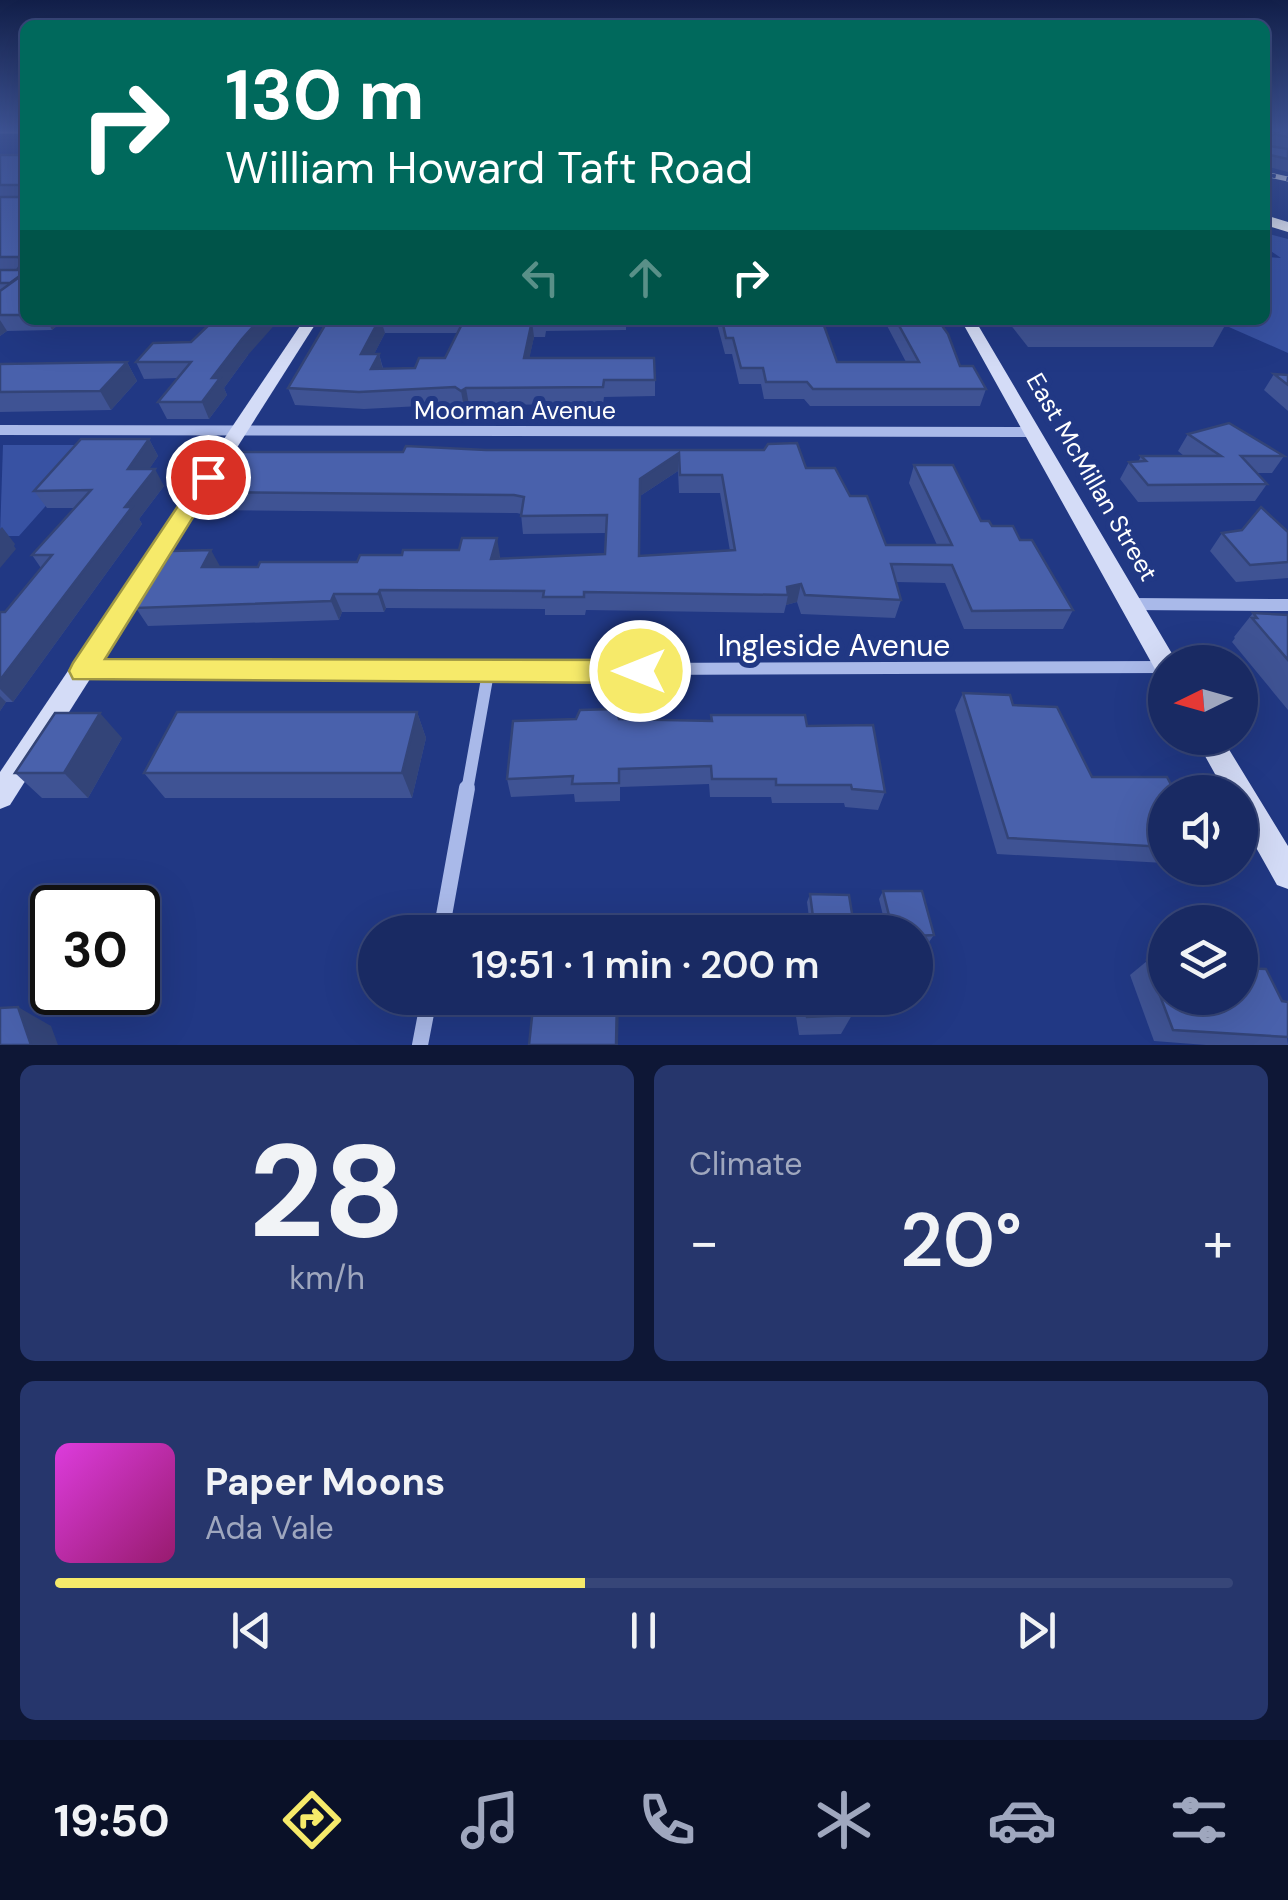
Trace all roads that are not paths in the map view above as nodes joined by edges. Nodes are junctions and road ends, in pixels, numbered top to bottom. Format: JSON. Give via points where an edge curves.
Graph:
{"nodes":[{"id":1,"x":309,"y":325,"type":"edge"},
{"id":2,"x":971,"y":325,"type":"edge"},
{"id":3,"x":0,"y":430,"type":"edge"},
{"id":4,"x":239,"y":430,"type":"junction"},
{"id":5,"x":1030,"y":432,"type":"junction"},
{"id":6,"x":1130,"y":604,"type":"junction"},
{"id":7,"x":1288,"y":605,"type":"edge"},
{"id":8,"x":1154,"y":645,"type":"edge"},
{"id":9,"x":1148,"y":665,"type":"edge"},
{"id":10,"x":83,"y":671,"type":"junction"},
{"id":11,"x":488,"y":672,"type":"junction"},
{"id":12,"x":1218,"y":755,"type":"edge"},
{"id":13,"x":0,"y":796,"type":"edge"},
{"id":14,"x":1288,"y":874,"type":"edge"},
{"id":15,"x":444,"y":915,"type":"edge"},
{"id":16,"x":426,"y":1015,"type":"edge"},
{"id":17,"x":420,"y":1045,"type":"edge"}],
"edges":[{"from":1,"to":4,"type":"street"},
{"from":2,"to":5,"type":"street","name":"East McMillan Street"},
{"from":3,"to":4,"type":"street","name":"Moorman Avenue"},
{"from":4,"to":5,"type":"street","name":"Moorman Avenue"},
{"from":4,"to":10,"type":"street"},
{"from":5,"to":6,"type":"street","name":"East McMillan Street"},
{"from":6,"to":7,"type":"street"},
{"from":6,"to":8,"type":"street","name":"East McMillan Street"},
{"from":9,"to":11,"type":"street","name":"Ingleside Avenue"},
{"from":10,"to":11,"type":"street","name":"Ingleside Avenue"},
{"from":10,"to":13,"type":"street"},
{"from":11,"to":15,"type":"street"},
{"from":12,"to":14,"type":"street"},
{"from":16,"to":17,"type":"street"}]}
